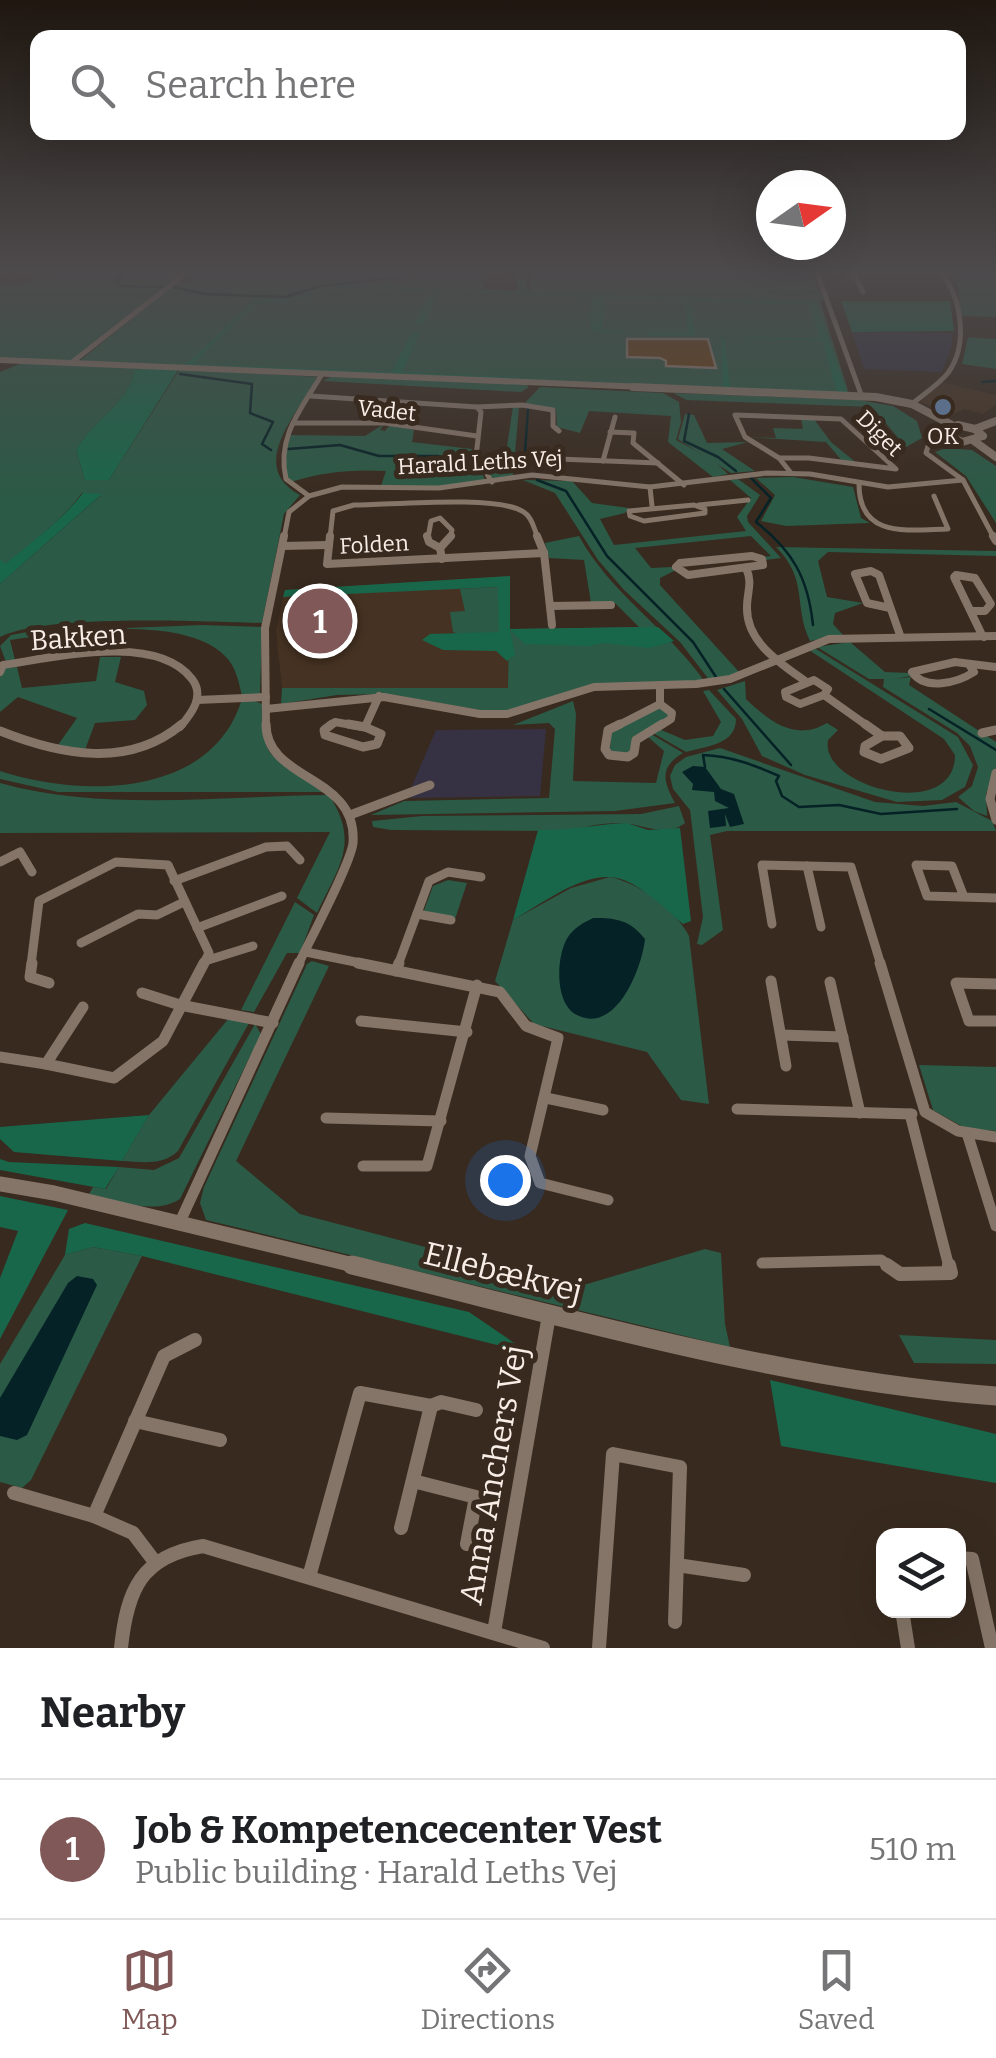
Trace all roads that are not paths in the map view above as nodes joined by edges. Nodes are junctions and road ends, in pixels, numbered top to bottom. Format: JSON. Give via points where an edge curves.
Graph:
{"nodes":[{"id":1,"x":93,"y":347,"type":"edge"},
{"id":2,"x":844,"y":347,"type":"edge"},
{"id":3,"x":959,"y":347,"type":"edge"},
{"id":4,"x":0,"y":360,"type":"edge"},
{"id":5,"x":71,"y":364,"type":"junction"},
{"id":6,"x":322,"y":374,"type":"junction"},
{"id":7,"x":310,"y":396,"type":"junction"},
{"id":8,"x":862,"y":396,"type":"junction"},
{"id":9,"x":912,"y":404,"type":"junction"},
{"id":10,"x":477,"y":407,"type":"junction"},
{"id":11,"x":615,"y":417,"type":"dead end"},
{"id":12,"x":294,"y":422,"type":"junction"},
{"id":13,"x":996,"y":422,"type":"edge"},
{"id":14,"x":952,"y":426,"type":"junction"},
{"id":15,"x":975,"y":429,"type":"junction"},
{"id":16,"x":559,"y":431,"type":"dead end"},
{"id":17,"x":610,"y":432,"type":"junction"},
{"id":18,"x":477,"y":436,"type":"junction"},
{"id":19,"x":950,"y":438,"type":"junction"},
{"id":20,"x":974,"y":441,"type":"junction"},
{"id":21,"x":996,"y":457,"type":"edge"},
{"id":22,"x":779,"y":458,"type":"junction"},
{"id":23,"x":559,"y":459,"type":"dead end"},
{"id":24,"x":602,"y":461,"type":"junction"},
{"id":25,"x":658,"y":463,"type":"junction"},
{"id":26,"x":791,"y":473,"type":"junction"},
{"id":27,"x":963,"y":480,"type":"junction"},
{"id":28,"x":492,"y":482,"type":"junction"},
{"id":29,"x":859,"y":484,"type":"junction"},
{"id":30,"x":684,"y":485,"type":"junction"},
{"id":31,"x":650,"y":487,"type":"junction"},
{"id":32,"x":439,"y":488,"type":"junction"},
{"id":33,"x":308,"y":496,"type":"junction"},
{"id":34,"x":934,"y":496,"type":"dead end"},
{"id":35,"x":748,"y":500,"type":"dead end"},
{"id":36,"x":439,"y":506,"type":"junction"},
{"id":37,"x":652,"y":506,"type":"junction"},
{"id":38,"x":700,"y":506,"type":"junction"},
{"id":39,"x":440,"y":518,"type":"junction"},
{"id":40,"x":996,"y":541,"type":"edge"},
{"id":41,"x":327,"y":545,"type":"junction"},
{"id":42,"x":283,"y":546,"type":"junction"},
{"id":43,"x":440,"y":548,"type":"junction"},
{"id":44,"x":544,"y":552,"type":"junction"},
{"id":45,"x":442,"y":559,"type":"junction"},
{"id":46,"x":746,"y":568,"type":"junction"},
{"id":47,"x":611,"y":605,"type":"dead end"},
{"id":48,"x":551,"y":606,"type":"junction"},
{"id":49,"x":890,"y":608,"type":"junction"},
{"id":50,"x":970,"y":610,"type":"junction"},
{"id":51,"x":552,"y":625,"type":"dead end"},
{"id":52,"x":900,"y":635,"type":"junction"},
{"id":53,"x":996,"y":636,"type":"edge"},
{"id":54,"x":984,"y":637,"type":"junction"},
{"id":55,"x":774,"y":659,"type":"junction"},
{"id":56,"x":970,"y":666,"type":"junction"},
{"id":57,"x":996,"y":667,"type":"edge"},
{"id":58,"x":0,"y":672,"type":"edge"},
{"id":59,"x":805,"y":680,"type":"junction"},
{"id":60,"x":660,"y":687,"type":"junction"},
{"id":61,"x":824,"y":695,"type":"junction"},
{"id":62,"x":380,"y":696,"type":"junction"},
{"id":63,"x":198,"y":700,"type":"junction"},
{"id":64,"x":266,"y":703,"type":"junction"},
{"id":65,"x":660,"y":704,"type":"junction"},
{"id":66,"x":365,"y":727,"type":"junction"},
{"id":67,"x":996,"y":730,"type":"edge"},
{"id":68,"x":0,"y":731,"type":"edge"},
{"id":69,"x":982,"y":732,"type":"dead end"},
{"id":70,"x":882,"y":736,"type":"junction"},
{"id":71,"x":996,"y":773,"type":"edge"},
{"id":72,"x":430,"y":786,"type":"dead end"},
{"id":73,"x":350,"y":815,"type":"junction"},
{"id":74,"x":996,"y":820,"type":"edge"},
{"id":75,"x":300,"y":860,"type":"dead end"},
{"id":76,"x":0,"y":862,"type":"edge"},
{"id":77,"x":807,"y":866,"type":"junction"},
{"id":78,"x":32,"y":872,"type":"dead end"},
{"id":79,"x":481,"y":877,"type":"dead end"},
{"id":80,"x":174,"y":881,"type":"junction"},
{"id":81,"x":282,"y":896,"type":"dead end"},
{"id":82,"x":964,"y":898,"type":"junction"},
{"id":83,"x":996,"y":898,"type":"edge"},
{"id":84,"x":184,"y":902,"type":"junction"},
{"id":85,"x":417,"y":914,"type":"junction"},
{"id":86,"x":451,"y":920,"type":"dead end"},
{"id":87,"x":772,"y":924,"type":"dead end"},
{"id":88,"x":821,"y":927,"type":"dead end"},
{"id":89,"x":197,"y":928,"type":"junction"},
{"id":90,"x":81,"y":942,"type":"dead end"},
{"id":91,"x":253,"y":946,"type":"dead end"},
{"id":92,"x":306,"y":952,"type":"junction"},
{"id":93,"x":206,"y":961,"type":"junction"},
{"id":94,"x":396,"y":971,"type":"junction"},
{"id":95,"x":771,"y":981,"type":"dead end"},
{"id":96,"x":830,"y":982,"type":"dead end"},
{"id":97,"x":49,"y":983,"type":"dead end"},
{"id":98,"x":996,"y":984,"type":"edge"},
{"id":99,"x":478,"y":985,"type":"junction"},
{"id":100,"x":142,"y":994,"type":"dead end"},
{"id":101,"x":180,"y":1006,"type":"junction"},
{"id":102,"x":83,"y":1007,"type":"dead end"},
{"id":103,"x":361,"y":1021,"type":"dead end"},
{"id":104,"x":996,"y":1021,"type":"edge"},
{"id":105,"x":273,"y":1022,"type":"junction"},
{"id":106,"x":467,"y":1032,"type":"junction"},
{"id":107,"x":781,"y":1036,"type":"junction"},
{"id":108,"x":842,"y":1037,"type":"junction"},
{"id":109,"x":0,"y":1057,"type":"edge"},
{"id":110,"x":46,"y":1064,"type":"junction"},
{"id":111,"x":786,"y":1066,"type":"dead end"},
{"id":112,"x":546,"y":1098,"type":"junction"},
{"id":113,"x":737,"y":1109,"type":"dead end"},
{"id":114,"x":604,"y":1110,"type":"dead end"},
{"id":115,"x":925,"y":1112,"type":"junction"},
{"id":116,"x":860,"y":1113,"type":"junction"},
{"id":117,"x":910,"y":1114,"type":"junction"},
{"id":118,"x":326,"y":1118,"type":"dead end"},
{"id":119,"x":440,"y":1121,"type":"junction"},
{"id":120,"x":968,"y":1136,"type":"junction"},
{"id":121,"x":996,"y":1137,"type":"edge"},
{"id":122,"x":363,"y":1166,"type":"dead end"},
{"id":123,"x":0,"y":1184,"type":"edge"},
{"id":124,"x":990,"y":1189,"type":"edge"},
{"id":125,"x":608,"y":1200,"type":"dead end"},
{"id":126,"x":179,"y":1224,"type":"junction"},
{"id":127,"x":996,"y":1226,"type":"edge"},
{"id":128,"x":762,"y":1263,"type":"dead end"},
{"id":129,"x":549,"y":1315,"type":"junction"},
{"id":130,"x":195,"y":1340,"type":"dead end"},
{"id":131,"x":996,"y":1396,"type":"edge"},
{"id":132,"x":431,"y":1406,"type":"junction"},
{"id":133,"x":476,"y":1410,"type":"dead end"},
{"id":134,"x":136,"y":1421,"type":"junction"},
{"id":135,"x":220,"y":1440,"type":"dead end"},
{"id":136,"x":413,"y":1481,"type":"junction"},
{"id":137,"x":14,"y":1493,"type":"dead end"},
{"id":138,"x":94,"y":1516,"type":"junction"},
{"id":139,"x":401,"y":1528,"type":"dead end"},
{"id":140,"x":466,"y":1544,"type":"dead end"},
{"id":141,"x":966,"y":1559,"type":"edge"},
{"id":142,"x":154,"y":1562,"type":"junction"},
{"id":143,"x":678,"y":1564,"type":"junction"},
{"id":144,"x":744,"y":1576,"type":"dead end"},
{"id":145,"x":308,"y":1577,"type":"junction"},
{"id":146,"x":903,"y":1618,"type":"edge"},
{"id":147,"x":676,"y":1622,"type":"dead end"},
{"id":148,"x":494,"y":1632,"type":"junction"},
{"id":149,"x":121,"y":1648,"type":"edge"},
{"id":150,"x":542,"y":1648,"type":"edge"},
{"id":151,"x":599,"y":1648,"type":"edge"},
{"id":152,"x":908,"y":1648,"type":"edge"},
{"id":153,"x":992,"y":1648,"type":"edge"}],
"edges":[{"from":1,"to":5,"type":"street"},
{"from":2,"to":8,"type":"street"},
{"from":3,"to":9,"type":"street","via":[[949,372]]},
{"from":4,"to":5,"type":"street"},
{"from":5,"to":6,"type":"street"},
{"from":6,"to":7,"type":"street"},
{"from":6,"to":8,"type":"street"},
{"from":7,"to":10,"type":"street","name":"Vadet"},
{"from":7,"to":12,"type":"street"},
{"from":8,"to":9,"type":"street"},
{"from":9,"to":14,"type":"street"},
{"from":10,"to":16,"type":"street","name":"Vadet","via":[[553,410]]},
{"from":10,"to":18,"type":"street"},
{"from":11,"to":17,"type":"street"},
{"from":12,"to":18,"type":"street","name":"Vadet","via":[[385,423]]},
{"from":12,"to":33,"type":"street","via":[[282,440],[281,466]]},
{"from":13,"to":15,"type":"street"},
{"from":14,"to":15,"type":"street"},
{"from":14,"to":19,"type":"street","via":[[942,432]]},
{"from":15,"to":20,"type":"street","via":[[983,436]]},
{"from":17,"to":24,"type":"street"},
{"from":17,"to":25,"type":"street","via":[[634,434],[632,442]]},
{"from":18,"to":28,"type":"street","via":[[476,456]]},
{"from":19,"to":20,"type":"street"},
{"from":19,"to":27,"type":"street","via":[[928,446],[926,454]]},
{"from":20,"to":21,"type":"street"},
{"from":22,"to":22,"type":"street","name":"Diget","via":[[802,457],[896,469],[841,419],[735,416],[748,441]]},
{"from":22,"to":26,"type":"street","name":"Diget"},
{"from":23,"to":24,"type":"street"},
{"from":24,"to":25,"type":"street"},
{"from":25,"to":30,"type":"street"},
{"from":26,"to":29,"type":"street","name":"Harald Leths Vej"},
{"from":26,"to":30,"type":"street","name":"Harald Leths Vej"},
{"from":27,"to":29,"type":"street","name":"Harald Leths Vej"},
{"from":27,"to":40,"type":"street"},
{"from":28,"to":31,"type":"street","name":"Harald Leths Vej","via":[[556,475]]},
{"from":28,"to":32,"type":"street","name":"Harald Leths Vej"},
{"from":29,"to":34,"type":"street","via":[[865,515],[884,527],[948,529]]},
{"from":30,"to":31,"type":"street","name":"Harald Leths Vej"},
{"from":31,"to":37,"type":"street"},
{"from":32,"to":33,"type":"street","name":"Harald Leths Vej","via":[[342,487]]},
{"from":32,"to":36,"type":"street","name":"Folden"},
{"from":33,"to":42,"type":"street","via":[[289,512]]},
{"from":35,"to":38,"type":"street"},
{"from":36,"to":39,"type":"street","name":"Folden"},
{"from":36,"to":41,"type":"street","name":"Folden","via":[[340,506],[333,511]]},
{"from":36,"to":44,"type":"street","name":"Folden","via":[[521,510]]},
{"from":37,"to":38,"type":"street"},
{"from":37,"to":38,"type":"street","via":[[635,507],[630,516],[699,516],[705,513]]},
{"from":39,"to":43,"type":"street","name":"Folden","via":[[452,534]]},
{"from":39,"to":43,"type":"street","name":"Folden","via":[[426,532]]},
{"from":41,"to":42,"type":"street","name":"Folden"},
{"from":41,"to":45,"type":"street","name":"Folden","via":[[327,564]]},
{"from":42,"to":64,"type":"street","via":[[265,628]]},
{"from":43,"to":45,"type":"street","name":"Folden"},
{"from":44,"to":45,"type":"street","name":"Folden"},
{"from":44,"to":48,"type":"street","name":"Folden"},
{"from":46,"to":46,"type":"street","via":[[688,574],[676,567],[752,556],[764,562]]},
{"from":46,"to":55,"type":"street","via":[[752,580],[748,621]]},
{"from":47,"to":48,"type":"street"},
{"from":48,"to":51,"type":"street","name":"Folden"},
{"from":49,"to":49,"type":"street","via":[[878,575],[856,574],[867,603]]},
{"from":49,"to":52,"type":"street"},
{"from":50,"to":50,"type":"street","via":[[954,577],[956,575],[976,578],[990,604],[985,611]]},
{"from":50,"to":54,"type":"street"},
{"from":52,"to":54,"type":"street"},
{"from":52,"to":55,"type":"street","via":[[822,640]]},
{"from":53,"to":54,"type":"street"},
{"from":55,"to":59,"type":"street"},
{"from":55,"to":60,"type":"street","via":[[731,678]]},
{"from":56,"to":56,"type":"street","via":[[955,662],[912,672],[932,684],[969,678]]},
{"from":56,"to":57,"type":"street"},
{"from":58,"to":63,"type":"street","name":"Bakken","via":[[3,666],[83,654],[128,653],[184,668]]},
{"from":59,"to":61,"type":"street","via":[[823,684]]},
{"from":59,"to":61,"type":"street","via":[[786,697],[800,704]]},
{"from":60,"to":62,"type":"street","via":[[592,687],[502,715]]},
{"from":60,"to":65,"type":"street"},
{"from":61,"to":70,"type":"street"},
{"from":62,"to":64,"type":"street"},
{"from":62,"to":66,"type":"street"},
{"from":63,"to":64,"type":"street"},
{"from":63,"to":68,"type":"street","via":[[176,734],[124,753],[82,754]]},
{"from":64,"to":73,"type":"street","via":[[273,753],[320,781]]},
{"from":65,"to":65,"type":"street","via":[[671,719],[636,740],[628,757],[610,755],[608,730]]},
{"from":66,"to":66,"type":"street","via":[[335,722],[325,735],[362,747],[377,744],[381,734]]},
{"from":67,"to":69,"type":"street"},
{"from":70,"to":70,"type":"street","via":[[865,746],[872,758],[888,760],[909,748],[900,736]]},
{"from":71,"to":74,"type":"street","via":[[990,800]]},
{"from":72,"to":73,"type":"street"},
{"from":73,"to":92,"type":"street","via":[[350,859]]},
{"from":75,"to":80,"type":"street","via":[[287,846],[266,847]]},
{"from":76,"to":78,"type":"street","via":[[20,852]]},
{"from":77,"to":87,"type":"street","via":[[762,864]]},
{"from":77,"to":88,"type":"street"},
{"from":77,"to":115,"type":"street","via":[[851,867]]},
{"from":79,"to":85,"type":"street","via":[[448,872],[428,881]]},
{"from":80,"to":84,"type":"street"},
{"from":80,"to":97,"type":"street","via":[[168,865],[116,862],[39,901],[30,976]]},
{"from":81,"to":89,"type":"street"},
{"from":82,"to":82,"type":"street","via":[[927,896],[916,865],[952,866]]},
{"from":82,"to":83,"type":"street"},
{"from":84,"to":89,"type":"street"},
{"from":84,"to":90,"type":"street","via":[[157,915],[138,914]]},
{"from":85,"to":86,"type":"street"},
{"from":85,"to":94,"type":"street"},
{"from":89,"to":93,"type":"street"},
{"from":91,"to":93,"type":"street"},
{"from":92,"to":94,"type":"street"},
{"from":92,"to":105,"type":"street"},
{"from":93,"to":101,"type":"street"},
{"from":94,"to":99,"type":"street"},
{"from":95,"to":107,"type":"street"},
{"from":96,"to":108,"type":"street"},
{"from":98,"to":104,"type":"street","via":[[956,983],[970,1020]]},
{"from":99,"to":106,"type":"street"},
{"from":99,"to":112,"type":"street","via":[[500,992],[526,1026],[558,1038]]},
{"from":100,"to":101,"type":"street"},
{"from":101,"to":105,"type":"street"},
{"from":101,"to":110,"type":"street","via":[[164,1041],[114,1078]]},
{"from":102,"to":110,"type":"street"},
{"from":103,"to":106,"type":"street"},
{"from":105,"to":126,"type":"street"},
{"from":106,"to":119,"type":"street"},
{"from":107,"to":108,"type":"street"},
{"from":107,"to":111,"type":"street"},
{"from":108,"to":116,"type":"street"},
{"from":109,"to":110,"type":"street"},
{"from":112,"to":114,"type":"street"},
{"from":112,"to":125,"type":"street","via":[[530,1156],[540,1183]]},
{"from":113,"to":116,"type":"street"},
{"from":115,"to":117,"type":"street"},
{"from":115,"to":120,"type":"street"},
{"from":116,"to":117,"type":"street"},
{"from":117,"to":128,"type":"street","via":[[951,1272],[900,1274],[881,1260]]},
{"from":118,"to":119,"type":"street"},
{"from":119,"to":122,"type":"street","via":[[427,1166]]},
{"from":120,"to":121,"type":"street"},
{"from":120,"to":124,"type":"street"},
{"from":123,"to":126,"type":"street","name":"Ellebækvej"},
{"from":124,"to":127,"type":"street"},
{"from":126,"to":129,"type":"street","name":"Ellebækvej"},
{"from":129,"to":131,"type":"street","name":"Ellebækvej","via":[[790,1370]]},
{"from":129,"to":148,"type":"street","name":"Anna Anchers Vej"},
{"from":130,"to":134,"type":"street","via":[[164,1356]]},
{"from":132,"to":133,"type":"street","name":"Anna Anchers Vej"},
{"from":132,"to":136,"type":"street"},
{"from":132,"to":145,"type":"street","name":"Anna Anchers Vej","via":[[360,1393]]},
{"from":134,"to":135,"type":"street"},
{"from":134,"to":138,"type":"street"},
{"from":136,"to":139,"type":"street"},
{"from":136,"to":140,"type":"street","name":"Anna Anchers Vej","via":[[476,1498]]},
{"from":137,"to":138,"type":"street"},
{"from":138,"to":142,"type":"street","via":[[133,1534]]},
{"from":141,"to":153,"type":"street","via":[[972,1559]]},
{"from":142,"to":145,"type":"street","name":"Anna Anchers Vej","via":[[179,1548],[204,1546]]},
{"from":142,"to":149,"type":"street","via":[[134,1584]]},
{"from":143,"to":144,"type":"street"},
{"from":143,"to":147,"type":"street"},
{"from":143,"to":151,"type":"street","via":[[680,1467],[613,1454]]},
{"from":145,"to":148,"type":"street","name":"Anna Anchers Vej"},
{"from":146,"to":152,"type":"street"},
{"from":148,"to":150,"type":"street"}]}
